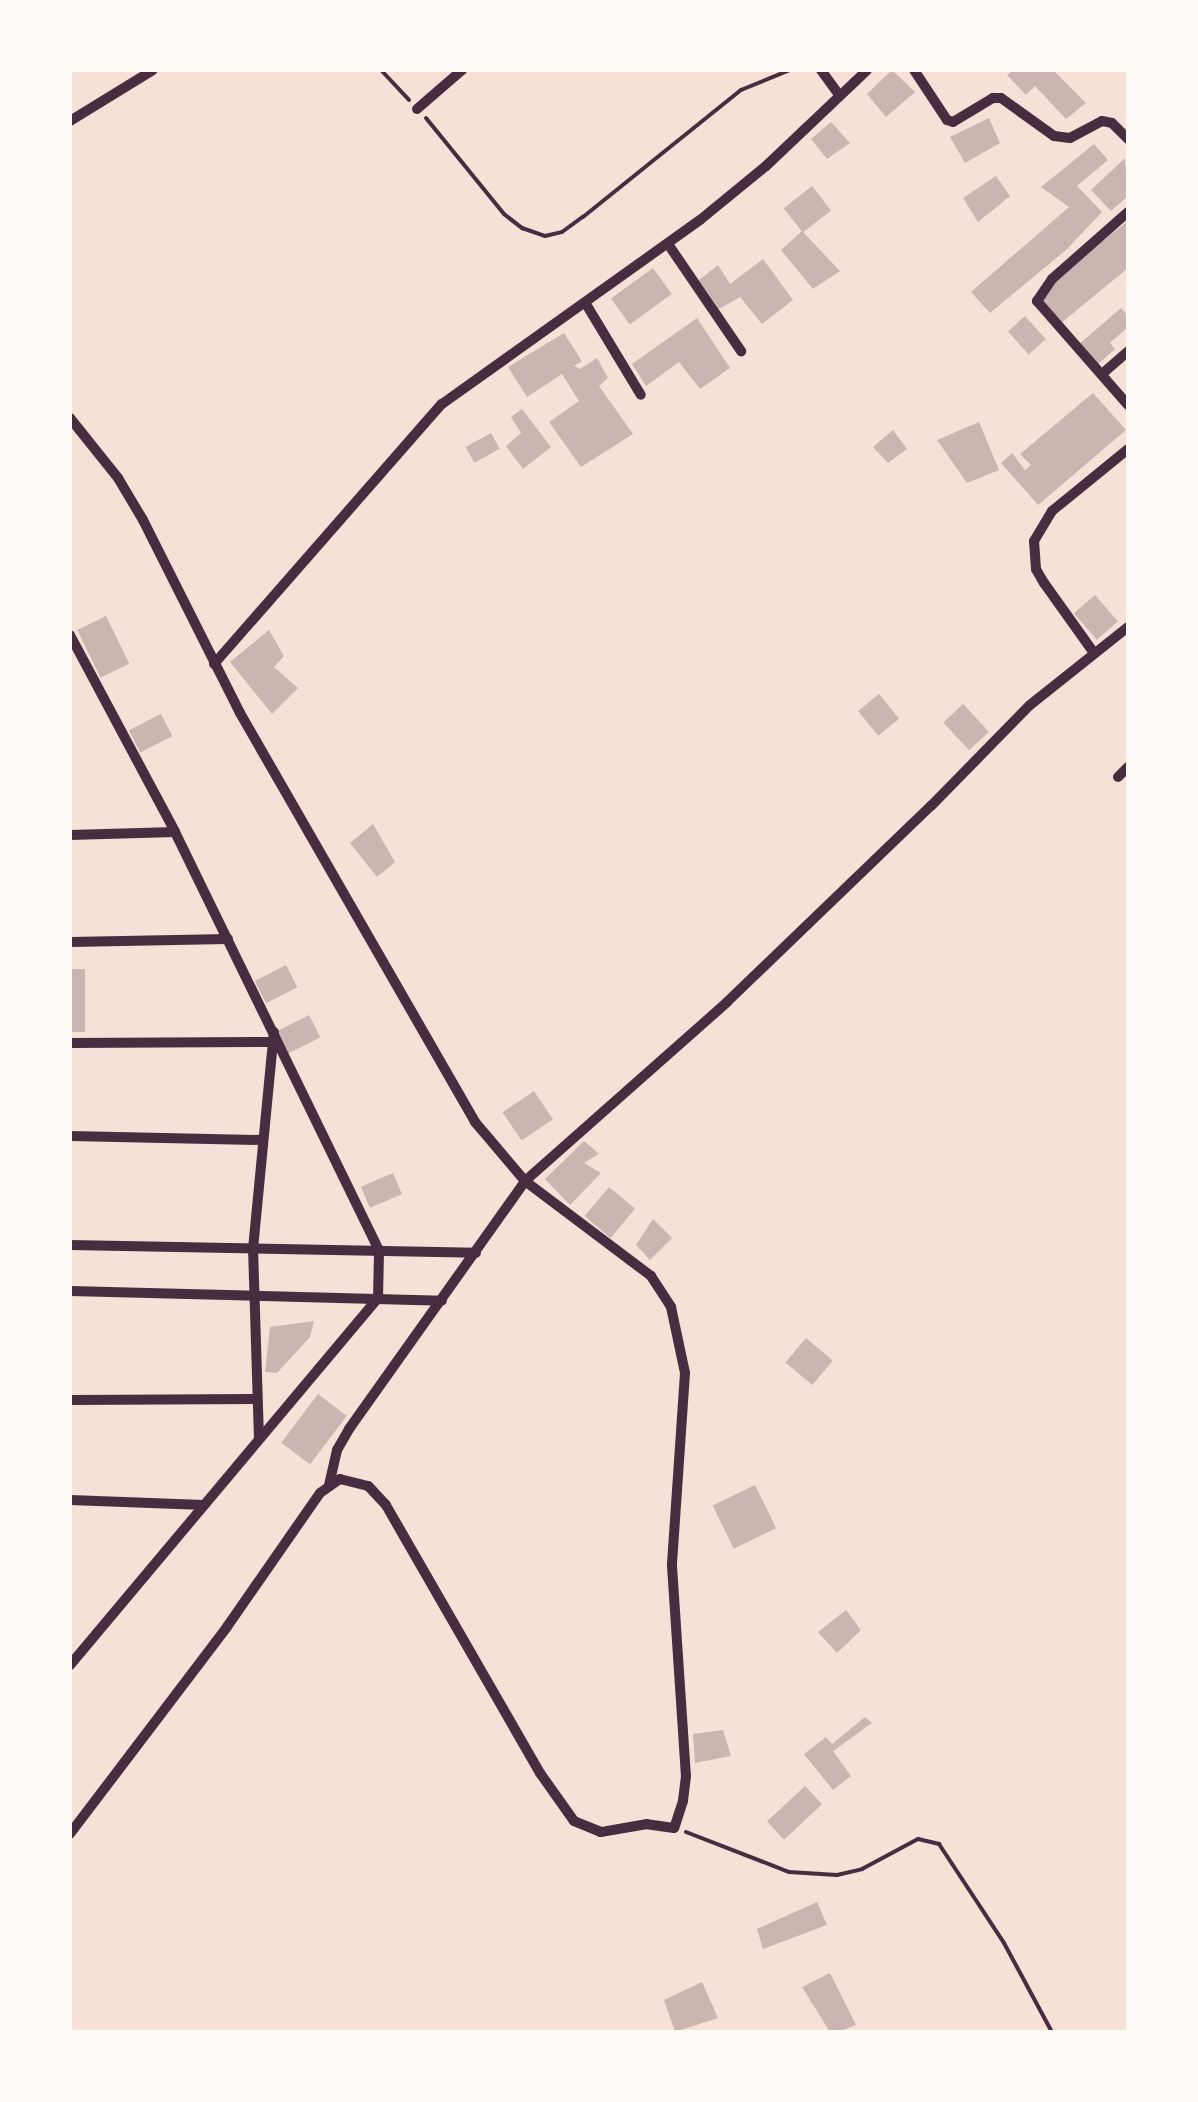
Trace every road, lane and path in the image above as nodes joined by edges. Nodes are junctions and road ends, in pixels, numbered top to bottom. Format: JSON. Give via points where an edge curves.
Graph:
{"nodes":[{"id":1,"x":153,"y":70,"type":"edge"},
{"id":2,"x":382,"y":70,"type":"edge"},
{"id":3,"x":462,"y":70,"type":"edge"},
{"id":4,"x":790,"y":70,"type":"edge"},
{"id":5,"x":821,"y":70,"type":"edge"},
{"id":6,"x":867,"y":70,"type":"edge"},
{"id":7,"x":914,"y":70,"type":"edge"},
{"id":8,"x":840,"y":96,"type":"junction"},
{"id":9,"x":417,"y":109,"type":"junction"},
{"id":10,"x":70,"y":121,"type":"edge"},
{"id":11,"x":1128,"y":139,"type":"edge"},
{"id":12,"x":1128,"y":212,"type":"edge"},
{"id":13,"x":668,"y":244,"type":"junction"},
{"id":14,"x":586,"y":304,"type":"junction"},
{"id":15,"x":742,"y":350,"type":"dead end"},
{"id":16,"x":1128,"y":351,"type":"edge"},
{"id":17,"x":1102,"y":374,"type":"junction"},
{"id":18,"x":642,"y":395,"type":"dead end"},
{"id":19,"x":1128,"y":405,"type":"edge"},
{"id":20,"x":70,"y":418,"type":"edge"},
{"id":21,"x":1128,"y":449,"type":"edge"},
{"id":22,"x":1128,"y":627,"type":"edge"},
{"id":23,"x":70,"y":634,"type":"edge"},
{"id":24,"x":1094,"y":653,"type":"junction"},
{"id":25,"x":214,"y":664,"type":"junction"},
{"id":26,"x":1128,"y":766,"type":"edge"},
{"id":27,"x":1118,"y":776,"type":"dead end"},
{"id":28,"x":175,"y":832,"type":"junction"},
{"id":29,"x":70,"y":836,"type":"edge"},
{"id":30,"x":228,"y":939,"type":"junction"},
{"id":31,"x":70,"y":942,"type":"edge"},
{"id":32,"x":273,"y":1037,"type":"junction"},
{"id":33,"x":70,"y":1043,"type":"edge"},
{"id":34,"x":70,"y":1136,"type":"edge"},
{"id":35,"x":264,"y":1140,"type":"junction"},
{"id":36,"x":525,"y":1181,"type":"junction"},
{"id":37,"x":70,"y":1245,"type":"edge"},
{"id":38,"x":253,"y":1249,"type":"junction"},
{"id":39,"x":379,"y":1251,"type":"junction"},
{"id":40,"x":476,"y":1253,"type":"junction"},
{"id":41,"x":70,"y":1291,"type":"edge"},
{"id":42,"x":253,"y":1294,"type":"junction"},
{"id":43,"x":378,"y":1298,"type":"junction"},
{"id":44,"x":442,"y":1300,"type":"junction"},
{"id":45,"x":257,"y":1399,"type":"junction"},
{"id":46,"x":70,"y":1400,"type":"edge"},
{"id":47,"x":259,"y":1440,"type":"junction"},
{"id":48,"x":329,"y":1486,"type":"junction"},
{"id":49,"x":70,"y":1500,"type":"edge"},
{"id":50,"x":204,"y":1505,"type":"junction"},
{"id":51,"x":70,"y":1665,"type":"edge"},
{"id":52,"x":674,"y":1828,"type":"junction"},
{"id":53,"x":70,"y":1834,"type":"edge"},
{"id":54,"x":1052,"y":2032,"type":"edge"}],
"edges":[{"from":1,"to":10,"type":"street"},
{"from":2,"to":9,"type":"path"},
{"from":3,"to":9,"type":"street"},
{"from":4,"to":9,"type":"path","via":[[741,90],[583,217],[545,236],[504,214]]},
{"from":5,"to":8,"type":"street"},
{"from":6,"to":8,"type":"street"},
{"from":7,"to":11,"type":"street","via":[[946,120],[1001,98],[1054,136],[1070,138],[1102,122]]},
{"from":8,"to":13,"type":"street"},
{"from":12,"to":17,"type":"street","via":[[1036,301]]},
{"from":13,"to":14,"type":"street"},
{"from":13,"to":15,"type":"street"},
{"from":14,"to":18,"type":"street"},
{"from":14,"to":25,"type":"street","via":[[442,404]]},
{"from":16,"to":17,"type":"street"},
{"from":17,"to":19,"type":"street"},
{"from":20,"to":25,"type":"street","via":[[135,506]]},
{"from":21,"to":24,"type":"street","via":[[1052,511],[1034,542],[1036,569]]},
{"from":22,"to":24,"type":"street"},
{"from":23,"to":28,"type":"street"},
{"from":24,"to":36,"type":"street","via":[[1030,705],[726,1002]]},
{"from":25,"to":36,"type":"street","via":[[475,1122]]},
{"from":26,"to":27,"type":"street"},
{"from":28,"to":29,"type":"street"},
{"from":28,"to":30,"type":"street"},
{"from":30,"to":31,"type":"street"},
{"from":30,"to":32,"type":"street"},
{"from":32,"to":33,"type":"street"},
{"from":32,"to":35,"type":"street"},
{"from":32,"to":39,"type":"street"},
{"from":34,"to":35,"type":"street"},
{"from":35,"to":38,"type":"street"},
{"from":36,"to":40,"type":"street"},
{"from":36,"to":52,"type":"street","via":[[651,1276],[671,1307],[682,1348],[685,1399],[672,1566],[686,1776]]},
{"from":37,"to":38,"type":"street"},
{"from":38,"to":39,"type":"street"},
{"from":38,"to":42,"type":"street"},
{"from":39,"to":40,"type":"street"},
{"from":39,"to":43,"type":"street"},
{"from":40,"to":44,"type":"street"},
{"from":41,"to":42,"type":"street"},
{"from":42,"to":43,"type":"street"},
{"from":42,"to":45,"type":"street"},
{"from":43,"to":44,"type":"street"},
{"from":43,"to":47,"type":"street"},
{"from":44,"to":48,"type":"street","via":[[349,1429]]},
{"from":45,"to":46,"type":"street"},
{"from":45,"to":47,"type":"street"},
{"from":47,"to":50,"type":"street"},
{"from":48,"to":52,"type":"street","via":[[355,1479],[386,1505],[574,1821],[601,1832],[646,1824]]},
{"from":48,"to":53,"type":"street"},
{"from":49,"to":50,"type":"street"},
{"from":50,"to":51,"type":"street"},
{"from":52,"to":54,"type":"path","via":[[789,1872],[837,1875],[862,1870],[918,1839],[930,1840],[962,1873]]}]}
